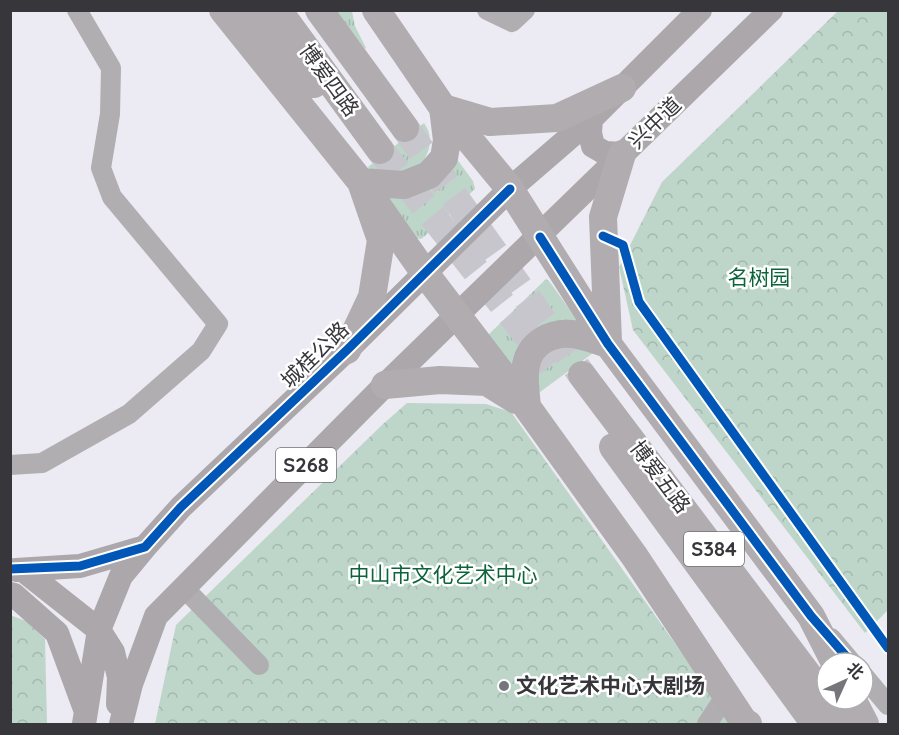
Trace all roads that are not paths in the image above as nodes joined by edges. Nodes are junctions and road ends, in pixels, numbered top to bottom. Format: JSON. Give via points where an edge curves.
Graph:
{"nodes":[{"id":1,"x":77,"y":10,"type":"edge"},
{"id":2,"x":223,"y":10,"type":"edge"},
{"id":3,"x":252,"y":10,"type":"edge"},
{"id":4,"x":278,"y":10,"type":"edge"},
{"id":5,"x":319,"y":10,"type":"edge"},
{"id":6,"x":376,"y":10,"type":"edge"},
{"id":7,"x":487,"y":10,"type":"edge"},
{"id":8,"x":700,"y":10,"type":"edge"},
{"id":9,"x":771,"y":10,"type":"edge"},
{"id":10,"x":524,"y":11,"type":"edge"},
{"id":11,"x":622,"y":88,"type":"junction"},
{"id":12,"x":342,"y":98,"type":"junction"},
{"id":13,"x":443,"y":108,"type":"junction"},
{"id":14,"x":591,"y":119,"type":"junction"},
{"id":15,"x":405,"y":128,"type":"tunnel mouth"},
{"id":16,"x":380,"y":150,"type":"tunnel mouth"},
{"id":17,"x":622,"y":154,"type":"junction"},
{"id":18,"x":360,"y":182,"type":"junction"},
{"id":19,"x":510,"y":189,"type":"junction"},
{"id":20,"x":540,"y":237,"type":"junction"},
{"id":21,"x":424,"y":273,"type":"junction"},
{"id":22,"x":457,"y":316,"type":"junction"},
{"id":23,"x":608,"y":344,"type":"junction"},
{"id":24,"x":347,"y":350,"type":"junction"},
{"id":25,"x":386,"y":385,"type":"junction"},
{"id":26,"x":527,"y":407,"type":"junction"},
{"id":27,"x":10,"y":465,"type":"edge"},
{"id":28,"x":146,"y":547,"type":"junction"},
{"id":29,"x":17,"y":570,"type":"edge"},
{"id":30,"x":184,"y":588,"type":"junction"},
{"id":31,"x":10,"y":594,"type":"edge"},
{"id":32,"x":812,"y":616,"type":"junction"},
{"id":33,"x":99,"y":630,"type":"junction"},
{"id":34,"x":829,"y":651,"type":"edge"},
{"id":35,"x":842,"y":651,"type":"edge"},
{"id":36,"x":259,"y":665,"type":"dead end"},
{"id":37,"x":875,"y":689,"type":"edge"},
{"id":38,"x":726,"y":695,"type":"junction"},
{"id":39,"x":888,"y":705,"type":"edge"},
{"id":40,"x":85,"y":718,"type":"edge"},
{"id":41,"x":118,"y":724,"type":"edge"},
{"id":42,"x":707,"y":724,"type":"edge"},
{"id":43,"x":746,"y":724,"type":"edge"},
{"id":44,"x":815,"y":724,"type":"edge"},
{"id":45,"x":845,"y":724,"type":"edge"}],
"edges":[{"from":1,"to":27,"type":"street","via":[[111,68],[110,114],[101,168],[112,197],[218,324],[201,351],[129,414],[42,463]]},
{"from":2,"to":18,"type":"highway","number":"S268"},
{"from":3,"to":12,"type":"highway","via":[[300,72],[321,90]]},
{"from":4,"to":12,"type":"highway","name":"博爱四路"},
{"from":5,"to":15,"type":"highway","name":"博爱四路"},
{"from":6,"to":13,"type":"highway"},
{"from":7,"to":10,"type":"street","via":[[512,22]]},
{"from":8,"to":11,"type":"main road"},
{"from":9,"to":17,"type":"main road","name":"兴中道"},
{"from":11,"to":13,"type":"highway","via":[[557,118],[490,122]]},
{"from":11,"to":14,"type":"main road"},
{"from":12,"to":16,"type":"highway","name":"博爱四路"},
{"from":13,"to":18,"type":"highway","via":[[447,140],[444,158],[429,175],[404,185]]},
{"from":13,"to":19,"type":"highway"},
{"from":14,"to":17,"type":"main road","via":[[593,146],[605,153]]},
{"from":14,"to":19,"type":"main road"},
{"from":17,"to":20,"type":"main road","name":"兴中道"},
{"from":17,"to":23,"type":"highway","via":[[603,217]]},
{"from":18,"to":21,"type":"highway","number":"S268"},
{"from":18,"to":24,"type":"highway","number":"S268","via":[[381,240],[372,297]]},
{"from":19,"to":20,"type":"highway"},
{"from":19,"to":21,"type":"main road","name":"城桂公路","number":"S268"},
{"from":20,"to":22,"type":"main road","number":"S268"},
{"from":20,"to":23,"type":"highway"},
{"from":21,"to":22,"type":"highway","number":"S268"},
{"from":21,"to":24,"type":"main road","name":"城桂公路","number":"S268"},
{"from":22,"to":25,"type":"main road","number":"S268"},
{"from":22,"to":26,"type":"highway"},
{"from":23,"to":26,"type":"highway","via":[[573,334],[555,334],[544,339],[534,347],[526,365]]},
{"from":23,"to":32,"type":"highway"},
{"from":24,"to":28,"type":"main road","name":"城桂公路","number":"S268","via":[[181,507]]},
{"from":25,"to":26,"type":"highway","via":[[440,380],[487,382]]},
{"from":25,"to":30,"type":"main road","number":"S268"},
{"from":26,"to":38,"type":"highway","via":[[635,557]]},
{"from":28,"to":29,"type":"main road","via":[[80,566]]},
{"from":28,"to":33,"type":"main road","name":"城桂公路","number":"S268","via":[[121,576]]},
{"from":29,"to":33,"type":"main road"},
{"from":30,"to":36,"type":"street"},
{"from":30,"to":41,"type":"main road","number":"S268","via":[[156,616]]},
{"from":31,"to":40,"type":"main road","via":[[57,633]]},
{"from":32,"to":34,"type":"highway"},
{"from":32,"to":35,"type":"street"},
{"from":33,"to":40,"type":"main road","name":"城桂公路","number":"S268"},
{"from":33,"to":41,"type":"main road","via":[[112,652],[119,678]]},
{"from":37,"to":39,"type":"street"},
{"from":38,"to":42,"type":"street"},
{"from":38,"to":43,"type":"highway"},
{"from":44,"to":45,"type":"highway","name":"博爱五路","number":"S384","via":[[575,380]]}]}
